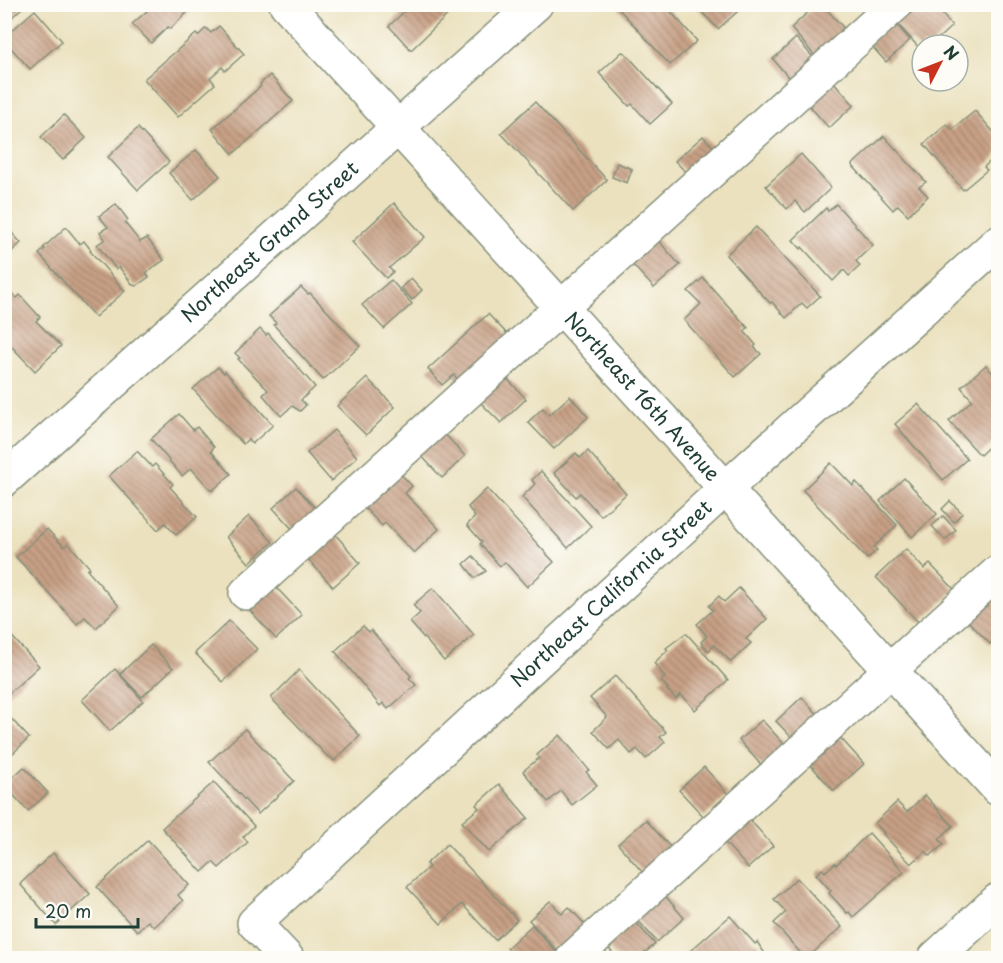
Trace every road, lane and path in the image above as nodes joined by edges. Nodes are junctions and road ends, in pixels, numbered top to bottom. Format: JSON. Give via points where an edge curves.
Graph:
{"nodes":[{"id":1,"x":286,"y":4,"type":"edge"},
{"id":2,"x":536,"y":4,"type":"edge"},
{"id":3,"x":896,"y":4,"type":"edge"},
{"id":4,"x":398,"y":128,"type":"junction"},
{"id":5,"x":999,"y":242,"type":"edge"},
{"id":6,"x":561,"y":306,"type":"junction"},
{"id":7,"x":4,"y":480,"type":"edge"},
{"id":8,"x":725,"y":489,"type":"junction"},
{"id":9,"x":999,"y":572,"type":"edge"},
{"id":10,"x":246,"y":593,"type":"dead end"},
{"id":11,"x":890,"y":671,"type":"junction"},
{"id":12,"x":999,"y":789,"type":"edge"},
{"id":13,"x":999,"y":900,"type":"edge"},
{"id":14,"x":287,"y":958,"type":"edge"},
{"id":15,"x":573,"y":958,"type":"edge"},
{"id":16,"x":935,"y":958,"type":"edge"}],
"edges":[{"from":1,"to":4,"type":"street","name":"Northeast 16th Avenue"},
{"from":2,"to":4,"type":"street","name":"Northeast Grand Street"},
{"from":3,"to":6,"type":"street"},
{"from":4,"to":6,"type":"street","name":"Northeast 16th Avenue"},
{"from":4,"to":7,"type":"street","name":"Northeast Grand Street"},
{"from":5,"to":8,"type":"street","name":"Northeast California Street"},
{"from":6,"to":8,"type":"street","name":"Northeast 16th Avenue"},
{"from":6,"to":10,"type":"street"},
{"from":8,"to":11,"type":"street","name":"Northeast 16th Avenue"},
{"from":8,"to":14,"type":"street","name":"Northeast California Street","via":[[254,923]]},
{"from":9,"to":11,"type":"street"},
{"from":11,"to":12,"type":"street","name":"Northeast 16th Avenue"},
{"from":11,"to":15,"type":"street"},
{"from":13,"to":16,"type":"street"}]}
